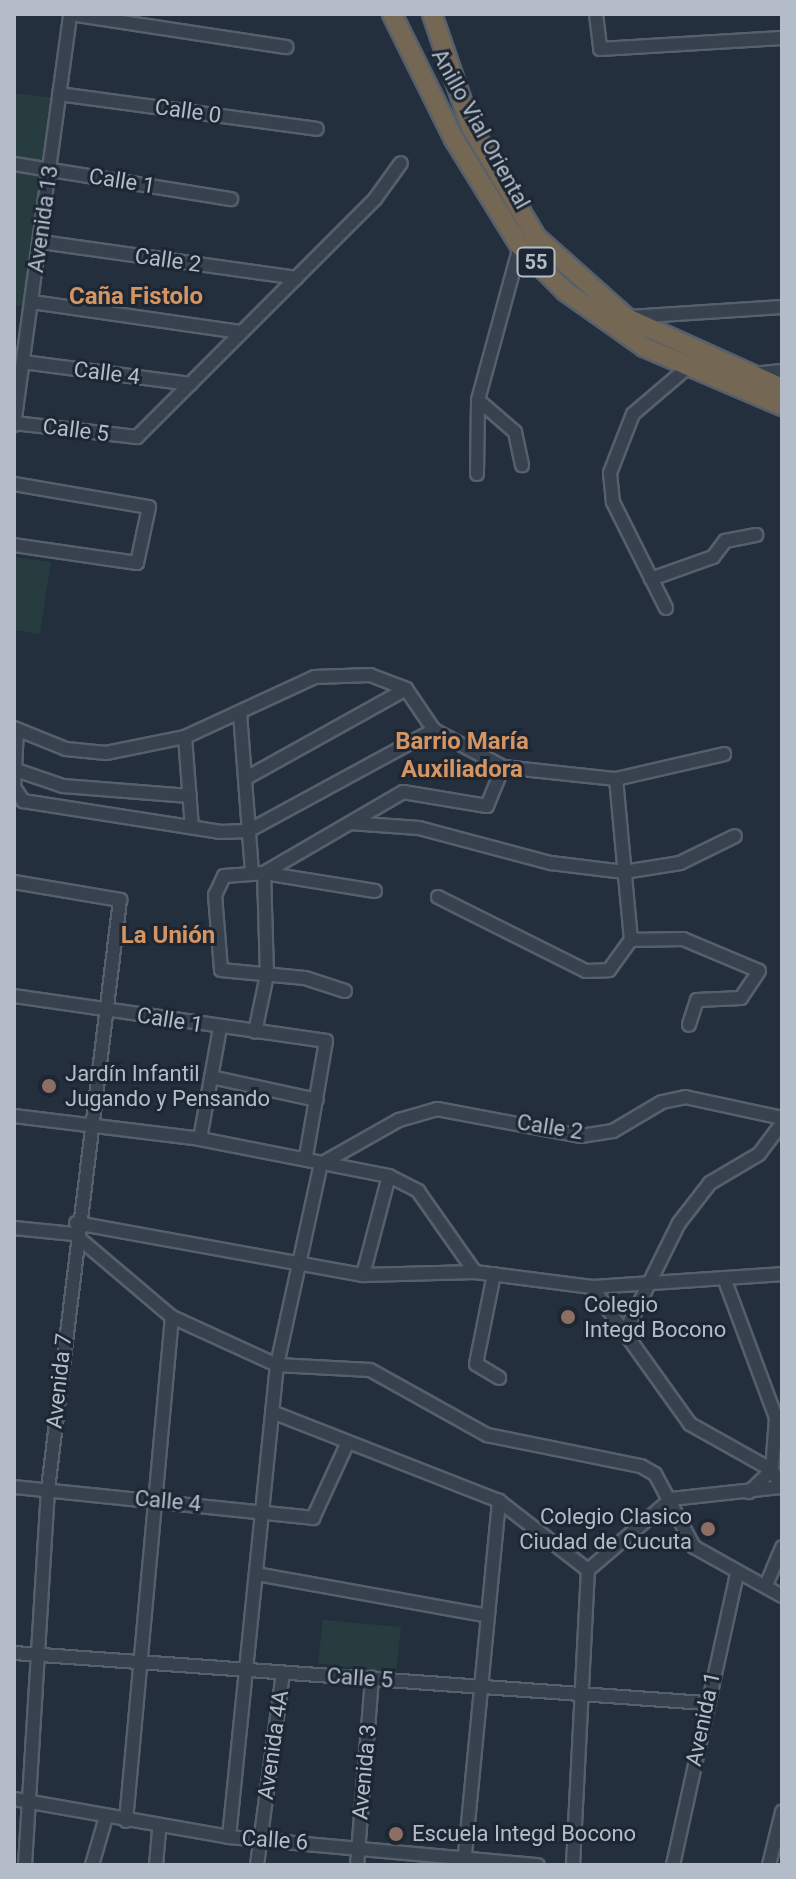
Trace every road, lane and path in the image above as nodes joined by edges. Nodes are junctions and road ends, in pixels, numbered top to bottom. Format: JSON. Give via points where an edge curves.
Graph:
{"nodes":[{"id":1,"x":70,"y":14,"type":"edge"},
{"id":2,"x":392,"y":14,"type":"edge"},
{"id":3,"x":432,"y":14,"type":"edge"},
{"id":4,"x":596,"y":14,"type":"edge"},
{"id":5,"x":782,"y":38,"type":"edge"},
{"id":6,"x":286,"y":47,"type":"dead end"},
{"id":7,"x":59,"y":94,"type":"junction"},
{"id":8,"x":317,"y":129,"type":"dead end"},
{"id":9,"x":401,"y":163,"type":"dead end"},
{"id":10,"x":14,"y":164,"type":"edge"},
{"id":11,"x":51,"y":169,"type":"junction"},
{"id":12,"x":231,"y":199,"type":"dead end"},
{"id":13,"x":41,"y":242,"type":"junction"},
{"id":14,"x":520,"y":246,"type":"junction"},
{"id":15,"x":296,"y":278,"type":"junction"},
{"id":16,"x":782,"y":307,"type":"edge"},
{"id":17,"x":31,"y":308,"type":"junction"},
{"id":18,"x":14,"y":312,"type":"edge"},
{"id":19,"x":668,"y":315,"type":"junction"},
{"id":20,"x":627,"y":318,"type":"junction"},
{"id":21,"x":240,"y":332,"type":"junction"},
{"id":22,"x":666,"y":338,"type":"junction"},
{"id":23,"x":23,"y":362,"type":"junction"},
{"id":24,"x":688,"y":367,"type":"junction"},
{"id":25,"x":782,"y":371,"type":"edge"},
{"id":26,"x":747,"y":374,"type":"junction"},
{"id":27,"x":17,"y":377,"type":"edge"},
{"id":28,"x":191,"y":384,"type":"junction"},
{"id":29,"x":782,"y":388,"type":"edge"},
{"id":30,"x":478,"y":400,"type":"junction"},
{"id":31,"x":782,"y":406,"type":"edge"},
{"id":32,"x":14,"y":424,"type":"edge"},
{"id":33,"x":522,"y":465,"type":"dead end"},
{"id":34,"x":477,"y":474,"type":"dead end"},
{"id":35,"x":14,"y":484,"type":"edge"},
{"id":36,"x":756,"y":535,"type":"dead end"},
{"id":37,"x":14,"y":545,"type":"edge"},
{"id":38,"x":651,"y":579,"type":"junction"},
{"id":39,"x":666,"y":608,"type":"dead end"},
{"id":40,"x":406,"y":689,"type":"junction"},
{"id":41,"x":240,"y":713,"type":"junction"},
{"id":42,"x":16,"y":729,"type":"edge"},
{"id":43,"x":434,"y":730,"type":"junction"},
{"id":44,"x":185,"y":737,"type":"junction"},
{"id":45,"x":724,"y":754,"type":"dead end"},
{"id":46,"x":503,"y":767,"type":"junction"},
{"id":47,"x":16,"y":770,"type":"edge"},
{"id":48,"x":248,"y":777,"type":"junction"},
{"id":49,"x":616,"y":779,"type":"junction"},
{"id":50,"x":190,"y":796,"type":"junction"},
{"id":51,"x":350,"y":823,"type":"junction"},
{"id":52,"x":192,"y":828,"type":"junction"},
{"id":53,"x":248,"y":831,"type":"junction"},
{"id":54,"x":735,"y":836,"type":"dead end"},
{"id":55,"x":624,"y":872,"type":"junction"},
{"id":56,"x":258,"y":874,"type":"junction"},
{"id":57,"x":14,"y":882,"type":"edge"},
{"id":58,"x":375,"y":891,"type":"dead end"},
{"id":59,"x":438,"y":897,"type":"dead end"},
{"id":60,"x":631,"y":940,"type":"junction"},
{"id":61,"x":267,"y":975,"type":"junction"},
{"id":62,"x":345,"y":991,"type":"dead end"},
{"id":63,"x":14,"y":996,"type":"edge"},
{"id":64,"x":104,"y":1010,"type":"junction"},
{"id":65,"x":689,"y":1025,"type":"dead end"},
{"id":66,"x":220,"y":1028,"type":"junction"},
{"id":67,"x":255,"y":1032,"type":"junction"},
{"id":68,"x":211,"y":1077,"type":"junction"},
{"id":69,"x":317,"y":1100,"type":"junction"},
{"id":70,"x":14,"y":1116,"type":"edge"},
{"id":71,"x":782,"y":1121,"type":"edge"},
{"id":72,"x":87,"y":1125,"type":"junction"},
{"id":73,"x":200,"y":1139,"type":"junction"},
{"id":74,"x":306,"y":1157,"type":"junction"},
{"id":75,"x":321,"y":1164,"type":"junction"},
{"id":76,"x":389,"y":1176,"type":"junction"},
{"id":77,"x":14,"y":1228,"type":"edge"},
{"id":78,"x":75,"y":1228,"type":"junction"},
{"id":79,"x":293,"y":1265,"type":"junction"},
{"id":80,"x":475,"y":1272,"type":"junction"},
{"id":81,"x":494,"y":1274,"type":"junction"},
{"id":82,"x":782,"y":1274,"type":"edge"},
{"id":83,"x":363,"y":1275,"type":"junction"},
{"id":84,"x":724,"y":1278,"type":"junction"},
{"id":85,"x":647,"y":1285,"type":"junction"},
{"id":86,"x":592,"y":1287,"type":"junction"},
{"id":87,"x":172,"y":1317,"type":"junction"},
{"id":88,"x":627,"y":1328,"type":"junction"},
{"id":89,"x":277,"y":1365,"type":"junction"},
{"id":90,"x":499,"y":1378,"type":"dead end"},
{"id":91,"x":272,"y":1412,"type":"junction"},
{"id":92,"x":347,"y":1444,"type":"junction"},
{"id":93,"x":772,"y":1470,"type":"junction"},
{"id":94,"x":14,"y":1487,"type":"edge"},
{"id":95,"x":782,"y":1487,"type":"edge"},
{"id":96,"x":48,"y":1489,"type":"junction"},
{"id":97,"x":749,"y":1492,"type":"junction"},
{"id":98,"x":671,"y":1499,"type":"junction"},
{"id":99,"x":153,"y":1500,"type":"junction"},
{"id":100,"x":499,"y":1501,"type":"junction"},
{"id":101,"x":262,"y":1508,"type":"junction"},
{"id":102,"x":782,"y":1547,"type":"edge"},
{"id":103,"x":588,"y":1570,"type":"junction"},
{"id":104,"x":256,"y":1574,"type":"junction"},
{"id":105,"x":737,"y":1574,"type":"junction"},
{"id":106,"x":767,"y":1583,"type":"junction"},
{"id":107,"x":782,"y":1596,"type":"edge"},
{"id":108,"x":485,"y":1615,"type":"junction"},
{"id":109,"x":14,"y":1653,"type":"edge"},
{"id":110,"x":33,"y":1654,"type":"junction"},
{"id":111,"x":143,"y":1661,"type":"junction"},
{"id":112,"x":246,"y":1671,"type":"junction"},
{"id":113,"x":283,"y":1673,"type":"junction"},
{"id":114,"x":372,"y":1678,"type":"junction"},
{"id":115,"x":479,"y":1687,"type":"junction"},
{"id":116,"x":579,"y":1695,"type":"junction"},
{"id":117,"x":705,"y":1703,"type":"junction"},
{"id":118,"x":14,"y":1799,"type":"edge"},
{"id":119,"x":31,"y":1801,"type":"junction"},
{"id":120,"x":782,"y":1812,"type":"edge"},
{"id":121,"x":106,"y":1817,"type":"junction"},
{"id":122,"x":126,"y":1821,"type":"junction"},
{"id":123,"x":159,"y":1827,"type":"junction"},
{"id":124,"x":229,"y":1837,"type":"junction"},
{"id":125,"x":259,"y":1840,"type":"junction"},
{"id":126,"x":358,"y":1846,"type":"junction"},
{"id":127,"x":464,"y":1862,"type":"edge"},
{"id":128,"x":25,"y":1865,"type":"edge"},
{"id":129,"x":92,"y":1865,"type":"edge"},
{"id":130,"x":156,"y":1865,"type":"edge"},
{"id":131,"x":257,"y":1865,"type":"edge"},
{"id":132,"x":357,"y":1865,"type":"edge"},
{"id":133,"x":538,"y":1865,"type":"edge"},
{"id":134,"x":573,"y":1865,"type":"edge"},
{"id":135,"x":673,"y":1865,"type":"edge"},
{"id":136,"x":769,"y":1865,"type":"edge"}],
"edges":[{"from":1,"to":6,"type":"street"},
{"from":1,"to":7,"type":"street","name":"Avenida 13"},
{"from":2,"to":14,"type":"highway","name":"Anillo Vial Oriental","number":"55","via":[[454,139]]},
{"from":3,"to":20,"type":"highway","name":"Anillo Vial Oriental","number":"55","via":[[453,86],[513,203],[536,237]]},
{"from":4,"to":5,"type":"street","via":[[600,49]]},
{"from":7,"to":8,"type":"street","name":"Calle 0"},
{"from":7,"to":11,"type":"street","name":"Avenida 13"},
{"from":9,"to":15,"type":"street"},
{"from":10,"to":11,"type":"street","name":"Calle 1"},
{"from":11,"to":12,"type":"street","name":"Calle 1"},
{"from":11,"to":13,"type":"street","name":"Avenida 13"},
{"from":13,"to":15,"type":"street","name":"Calle 2"},
{"from":13,"to":17,"type":"street","name":"Avenida 13"},
{"from":14,"to":24,"type":"highway","name":"Anillo Vial Oriental","number":"55","via":[[597,316]]},
{"from":14,"to":30,"type":"street"},
{"from":15,"to":21,"type":"street"},
{"from":16,"to":19,"type":"street"},
{"from":17,"to":18,"type":"street"},
{"from":17,"to":21,"type":"street"},
{"from":17,"to":23,"type":"street","name":"Avenida 13"},
{"from":19,"to":20,"type":"street"},
{"from":19,"to":22,"type":"street"},
{"from":20,"to":22,"type":"highway","name":"Anillo Vial Oriental","number":"55"},
{"from":21,"to":28,"type":"street"},
{"from":22,"to":26,"type":"highway","name":"Anillo Vial Oriental","number":"55"},
{"from":23,"to":27,"type":"street","name":"Avenida 13"},
{"from":23,"to":28,"type":"street","name":"Calle 4"},
{"from":24,"to":31,"type":"highway","name":"Anillo Vial Oriental","number":"55"},
{"from":24,"to":38,"type":"street","via":[[633,414],[610,473],[613,502]]},
{"from":25,"to":26,"type":"street"},
{"from":26,"to":29,"type":"highway","name":"Anillo Vial Oriental","number":"55"},
{"from":27,"to":32,"type":"street","name":"Avenida 13"},
{"from":28,"to":32,"type":"street","name":"Calle 5","via":[[137,437]]},
{"from":30,"to":33,"type":"street","via":[[515,432]]},
{"from":30,"to":34,"type":"street"},
{"from":35,"to":37,"type":"street","via":[[149,507],[137,563]]},
{"from":36,"to":38,"type":"street","via":[[725,541],[713,557]]},
{"from":38,"to":39,"type":"street"},
{"from":40,"to":41,"type":"street","via":[[370,675],[315,677]]},
{"from":40,"to":43,"type":"street"},
{"from":40,"to":48,"type":"street"},
{"from":41,"to":44,"type":"street"},
{"from":41,"to":48,"type":"street"},
{"from":42,"to":44,"type":"street","via":[[66,749],[106,753]]},
{"from":42,"to":47,"type":"street"},
{"from":43,"to":46,"type":"street"},
{"from":43,"to":53,"type":"street"},
{"from":44,"to":50,"type":"street"},
{"from":45,"to":49,"type":"street"},
{"from":46,"to":49,"type":"street"},
{"from":46,"to":51,"type":"street","via":[[487,806],[403,792]]},
{"from":47,"to":50,"type":"street","via":[[63,786]]},
{"from":47,"to":52,"type":"street","via":[[15,795],[23,801]]},
{"from":48,"to":53,"type":"street"},
{"from":49,"to":55,"type":"street"},
{"from":50,"to":52,"type":"street"},
{"from":51,"to":55,"type":"street","via":[[419,828],[551,863]]},
{"from":51,"to":56,"type":"street"},
{"from":52,"to":53,"type":"street"},
{"from":53,"to":56,"type":"street"},
{"from":54,"to":55,"type":"street","via":[[680,863]]},
{"from":55,"to":60,"type":"street"},
{"from":56,"to":58,"type":"street"},
{"from":56,"to":61,"type":"street"},
{"from":56,"to":61,"type":"street","via":[[224,876],[215,895],[215,959],[230,975]]},
{"from":57,"to":64,"type":"street","name":"Avenida 7","via":[[120,900]]},
{"from":59,"to":60,"type":"street","via":[[586,971],[609,970]]},
{"from":60,"to":65,"type":"street","via":[[683,939],[759,971],[741,998],[697,1000]]},
{"from":61,"to":62,"type":"street"},
{"from":61,"to":67,"type":"street"},
{"from":63,"to":64,"type":"street","name":"Calle 1"},
{"from":64,"to":66,"type":"street","name":"Calle 1"},
{"from":64,"to":72,"type":"street","name":"Avenida 7"},
{"from":66,"to":67,"type":"street","name":"Calle 1"},
{"from":66,"to":68,"type":"street"},
{"from":67,"to":69,"type":"street","name":"Calle 1","via":[[326,1041]]},
{"from":68,"to":69,"type":"street"},
{"from":68,"to":73,"type":"street"},
{"from":69,"to":74,"type":"street"},
{"from":70,"to":72,"type":"street"},
{"from":71,"to":75,"type":"street","name":"Calle 2","via":[[685,1097],[662,1102],[613,1131],[581,1136],[437,1109],[399,1120]]},
{"from":71,"to":85,"type":"street","via":[[759,1154],[710,1183]]},
{"from":72,"to":73,"type":"street"},
{"from":72,"to":78,"type":"street","name":"Avenida 7"},
{"from":73,"to":74,"type":"street"},
{"from":74,"to":75,"type":"street"},
{"from":75,"to":76,"type":"street"},
{"from":75,"to":79,"type":"street"},
{"from":76,"to":80,"type":"street","via":[[418,1191]]},
{"from":76,"to":83,"type":"street"},
{"from":77,"to":78,"type":"street"},
{"from":78,"to":79,"type":"street"},
{"from":78,"to":87,"type":"street"},
{"from":78,"to":96,"type":"street","name":"Avenida 7"},
{"from":79,"to":83,"type":"street"},
{"from":79,"to":89,"type":"street"},
{"from":80,"to":81,"type":"street"},
{"from":80,"to":83,"type":"street"},
{"from":81,"to":86,"type":"street"},
{"from":81,"to":90,"type":"street","via":[[476,1364]]},
{"from":82,"to":84,"type":"street"},
{"from":84,"to":85,"type":"street"},
{"from":84,"to":93,"type":"street","via":[[776,1418]]},
{"from":85,"to":86,"type":"street"},
{"from":85,"to":88,"type":"street"},
{"from":86,"to":88,"type":"street"},
{"from":87,"to":89,"type":"street"},
{"from":87,"to":99,"type":"street"},
{"from":88,"to":93,"type":"street","via":[[690,1424]]},
{"from":89,"to":91,"type":"street"},
{"from":89,"to":98,"type":"street","via":[[356,1369],[396,1379],[487,1435],[641,1466]]},
{"from":91,"to":92,"type":"street"},
{"from":91,"to":101,"type":"street"},
{"from":92,"to":100,"type":"street"},
{"from":92,"to":101,"type":"street","name":"Calle 4","via":[[319,1514]]},
{"from":93,"to":95,"type":"street"},
{"from":93,"to":97,"type":"street"},
{"from":94,"to":96,"type":"street","name":"Calle 4"},
{"from":95,"to":97,"type":"street"},
{"from":96,"to":99,"type":"street","name":"Calle 4"},
{"from":96,"to":110,"type":"street","name":"Avenida 7"},
{"from":97,"to":98,"type":"street"},
{"from":98,"to":103,"type":"street"},
{"from":98,"to":105,"type":"street","via":[[694,1547]]},
{"from":99,"to":101,"type":"street","name":"Calle 4"},
{"from":99,"to":111,"type":"street"},
{"from":100,"to":103,"type":"street"},
{"from":100,"to":108,"type":"street"},
{"from":101,"to":104,"type":"street"},
{"from":102,"to":106,"type":"street"},
{"from":103,"to":116,"type":"street"},
{"from":104,"to":108,"type":"street"},
{"from":104,"to":112,"type":"street"},
{"from":105,"to":106,"type":"street"},
{"from":105,"to":117,"type":"street","name":"Avenida 1"},
{"from":106,"to":107,"type":"street"},
{"from":108,"to":115,"type":"street"},
{"from":109,"to":110,"type":"street","name":"Calle 5"},
{"from":110,"to":111,"type":"street","name":"Calle 5"},
{"from":110,"to":119,"type":"street","name":"Avenida 7"},
{"from":111,"to":112,"type":"street","name":"Calle 5"},
{"from":111,"to":122,"type":"street"},
{"from":112,"to":113,"type":"street","name":"Calle 5"},
{"from":112,"to":124,"type":"street"},
{"from":113,"to":114,"type":"street","name":"Calle 5"},
{"from":113,"to":125,"type":"street","name":"Avenida 4A"},
{"from":114,"to":115,"type":"street","name":"Calle 5"},
{"from":114,"to":126,"type":"street","name":"Avenida 3"},
{"from":115,"to":116,"type":"street","name":"Calle 5"},
{"from":115,"to":127,"type":"street"},
{"from":116,"to":117,"type":"street","name":"Calle 5"},
{"from":116,"to":134,"type":"street"},
{"from":117,"to":135,"type":"street","name":"Avenida 1"},
{"from":118,"to":119,"type":"street","name":"Calle 6"},
{"from":119,"to":121,"type":"street","name":"Calle 6"},
{"from":119,"to":128,"type":"street","name":"Avenida 7"},
{"from":120,"to":136,"type":"street"},
{"from":121,"to":122,"type":"street","name":"Calle 6"},
{"from":121,"to":129,"type":"street"},
{"from":122,"to":123,"type":"street","name":"Calle 6"},
{"from":123,"to":124,"type":"street","name":"Calle 6"},
{"from":123,"to":130,"type":"street"},
{"from":124,"to":125,"type":"street","name":"Calle 6"},
{"from":125,"to":126,"type":"street","name":"Calle 6"},
{"from":125,"to":131,"type":"street","name":"Avenida 4A"},
{"from":126,"to":127,"type":"street","name":"Calle 6"},
{"from":126,"to":132,"type":"street","name":"Avenida 3"},
{"from":127,"to":133,"type":"street","name":"Calle 6"}]}
